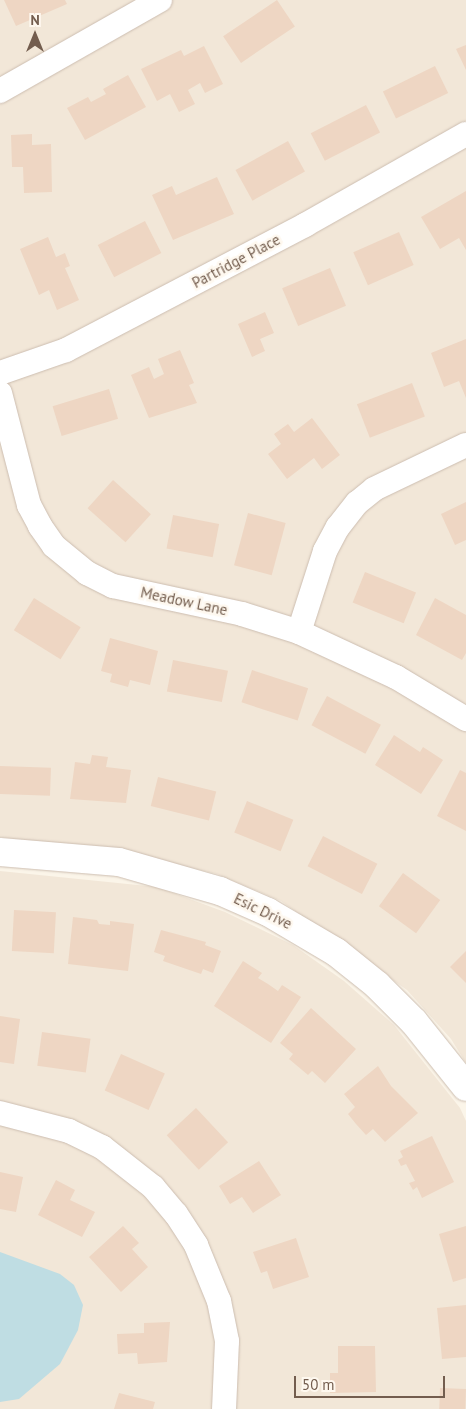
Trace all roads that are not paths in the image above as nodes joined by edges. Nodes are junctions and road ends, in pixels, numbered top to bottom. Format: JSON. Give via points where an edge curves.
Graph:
{"nodes":[{"id":1,"x":160,"y":0,"type":"edge"},
{"id":2,"x":0,"y":91,"type":"edge"},
{"id":3,"x":466,"y":134,"type":"edge"},
{"id":4,"x":0,"y":373,"type":"edge"},
{"id":5,"x":0,"y":393,"type":"edge"},
{"id":6,"x":466,"y":445,"type":"edge"},
{"id":7,"x":299,"y":632,"type":"junction"},
{"id":8,"x":466,"y":718,"type":"edge"},
{"id":9,"x":0,"y":852,"type":"edge"},
{"id":10,"x":464,"y":1078,"type":"edge"},
{"id":11,"x":0,"y":1113,"type":"edge"},
{"id":12,"x":224,"y":1409,"type":"edge"}],
"edges":[{"from":1,"to":2,"type":"street"},
{"from":3,"to":4,"type":"street","name":"Partridge Place","via":[[304,225],[66,350]]},
{"from":5,"to":7,"type":"street","name":"Meadow Lane","via":[[29,504],[49,539],[71,562],[113,586],[242,614]]},
{"from":6,"to":7,"type":"street","via":[[374,489],[357,503],[325,551]]},
{"from":7,"to":8,"type":"street","name":"Meadow Lane","via":[[396,677]]},
{"from":9,"to":10,"type":"street","name":"Esic Drive","via":[[119,862],[220,890],[268,912],[336,952],[377,985]]},
{"from":11,"to":12,"type":"street","via":[[69,1131],[102,1147],[153,1187],[176,1214],[196,1245],[219,1301],[227,1341]]}]}
